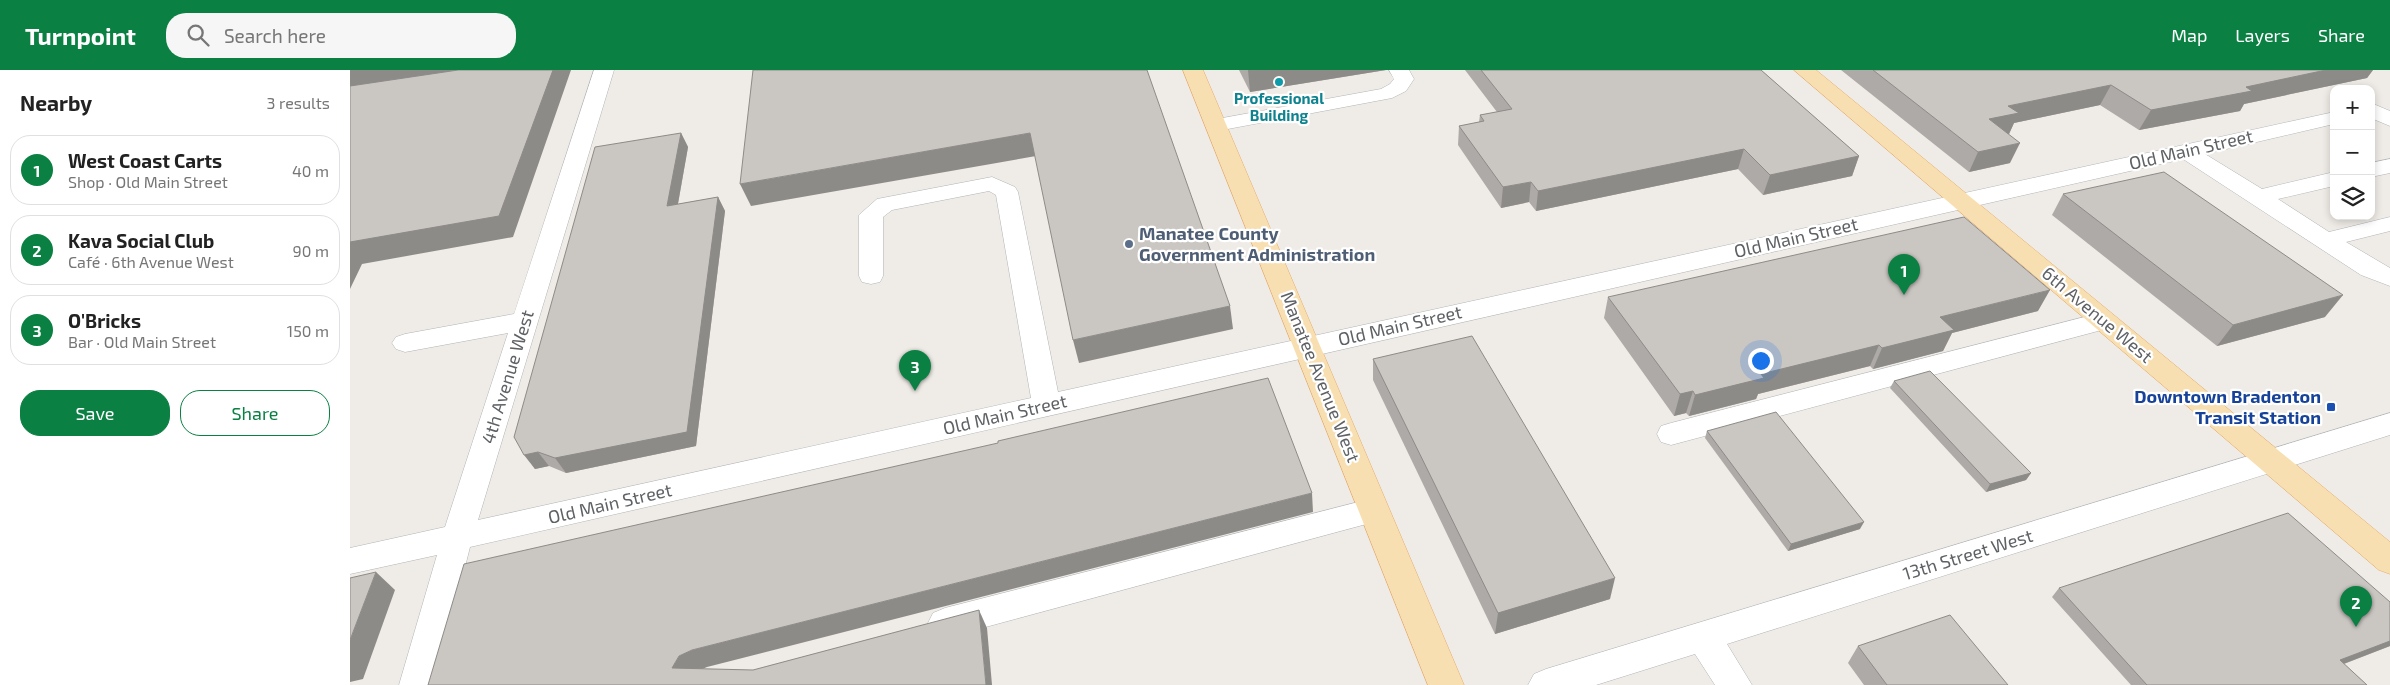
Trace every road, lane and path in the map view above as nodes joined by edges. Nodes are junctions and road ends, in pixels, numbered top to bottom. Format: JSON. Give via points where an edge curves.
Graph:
{"nodes":[{"id":1,"x":604,"y":70,"type":"edge"},
{"id":2,"x":1193,"y":70,"type":"edge"},
{"id":3,"x":1399,"y":70,"type":"edge"},
{"id":4,"x":1804,"y":70,"type":"edge"},
{"id":5,"x":2390,"y":105,"type":"edge"},
{"id":6,"x":2375,"y":108,"type":"edge"},
{"id":7,"x":2375,"y":111,"type":"edge"},
{"id":8,"x":2330,"y":119,"type":"edge"},
{"id":9,"x":2390,"y":120,"type":"edge"},
{"id":10,"x":1216,"y":124,"type":"junction"},
{"id":11,"x":2186,"y":151,"type":"junction"},
{"id":12,"x":2390,"y":166,"type":"edge"},
{"id":13,"x":2375,"y":169,"type":"edge"},
{"id":14,"x":2330,"y":180,"type":"edge"},
{"id":15,"x":2259,"y":197,"type":"junction"},
{"id":16,"x":1961,"y":201,"type":"junction"},
{"id":17,"x":2390,"y":224,"type":"edge"},
{"id":18,"x":2326,"y":240,"type":"junction"},
{"id":19,"x":871,"y":276,"type":"dead end"},
{"id":20,"x":2390,"y":278,"type":"edge"},
{"id":21,"x":526,"y":321,"type":"junction"},
{"id":22,"x":2104,"y":321,"type":"junction"},
{"id":23,"x":405,"y":344,"type":"dead end"},
{"id":24,"x":1308,"y":347,"type":"junction"},
{"id":25,"x":1047,"y":406,"type":"junction"},
{"id":26,"x":2390,"y":424,"type":"edge"},
{"id":27,"x":1671,"y":434,"type":"dead end"},
{"id":28,"x":2271,"y":461,"type":"junction"},
{"id":29,"x":1374,"y":510,"type":"junction"},
{"id":30,"x":457,"y":538,"type":"junction"},
{"id":31,"x":350,"y":561,"type":"edge"},
{"id":32,"x":2390,"y":561,"type":"edge"},
{"id":33,"x":920,"y":629,"type":"edge"},
{"id":34,"x":1704,"y":636,"type":"junction"},
{"id":35,"x":417,"y":685,"type":"edge"},
{"id":36,"x":1446,"y":685,"type":"edge"},
{"id":37,"x":1546,"y":685,"type":"edge"},
{"id":38,"x":1734,"y":685,"type":"edge"}],
"edges":[{"from":1,"to":21,"type":"street","name":"4th Avenue West"},
{"from":2,"to":10,"type":"main road","name":"Manatee Avenue West"},
{"from":3,"to":10,"type":"street","via":[[1404,79],[1398,88],[1374,97]]},
{"from":4,"to":16,"type":"main road","name":"6th Avenue West"},
{"from":5,"to":6,"type":"street"},
{"from":7,"to":9,"type":"street"},
{"from":8,"to":11,"type":"street","name":"Old Main Street"},
{"from":10,"to":24,"type":"main road","name":"Manatee Avenue West"},
{"from":11,"to":15,"type":"street"},
{"from":11,"to":16,"type":"street","name":"Old Main Street"},
{"from":12,"to":13,"type":"street"},
{"from":14,"to":15,"type":"street"},
{"from":15,"to":18,"type":"street"},
{"from":16,"to":22,"type":"main road","name":"6th Avenue West"},
{"from":16,"to":24,"type":"street","name":"Old Main Street"},
{"from":17,"to":18,"type":"street"},
{"from":18,"to":20,"type":"street"},
{"from":19,"to":25,"type":"street","via":[[871,215],[885,204],[992,184],[1007,192]]},
{"from":21,"to":23,"type":"street"},
{"from":21,"to":30,"type":"street","name":"4th Avenue West"},
{"from":22,"to":27,"type":"street"},
{"from":22,"to":28,"type":"main road","name":"6th Avenue West"},
{"from":24,"to":25,"type":"street","name":"Old Main Street"},
{"from":24,"to":29,"type":"main road","name":"Manatee Avenue West"},
{"from":25,"to":30,"type":"street","name":"Old Main Street"},
{"from":26,"to":28,"type":"street","name":"13th Street West"},
{"from":28,"to":32,"type":"main road","name":"6th Avenue West"},
{"from":28,"to":34,"type":"street","name":"13th Street West"},
{"from":29,"to":33,"type":"street"},
{"from":29,"to":36,"type":"main road","name":"Manatee Avenue West"},
{"from":30,"to":31,"type":"street","name":"Old Main Street"},
{"from":30,"to":35,"type":"street","name":"4th Avenue West"},
{"from":34,"to":37,"type":"street","name":"13th Street West"},
{"from":34,"to":38,"type":"street"}]}
